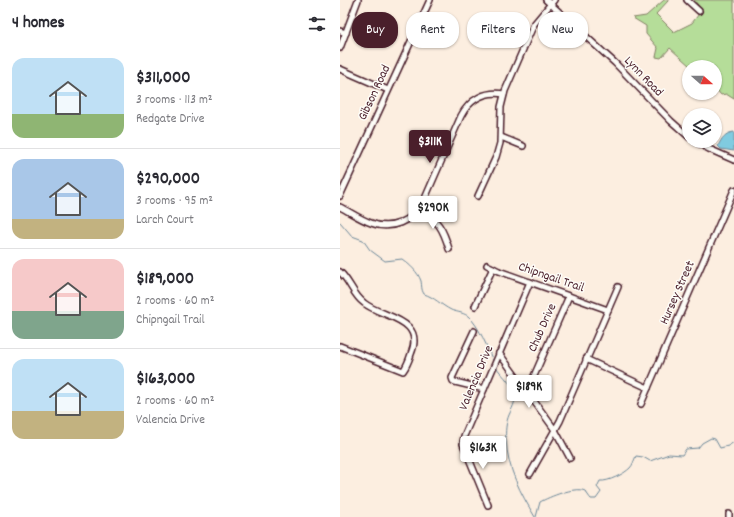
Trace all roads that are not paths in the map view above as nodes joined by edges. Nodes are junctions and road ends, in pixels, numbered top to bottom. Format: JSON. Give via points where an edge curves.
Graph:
{"nodes":[{"id":1,"x":358,"y":0,"type":"edge"},
{"id":2,"x":430,"y":0,"type":"edge"},
{"id":3,"x":687,"y":0,"type":"edge"},
{"id":4,"x":550,"y":1,"type":"edge"},
{"id":5,"x":699,"y":11,"type":"dead end"},
{"id":6,"x":340,"y":31,"type":"edge"},
{"id":7,"x":346,"y":33,"type":"junction"},
{"id":8,"x":340,"y":48,"type":"edge"},
{"id":9,"x":340,"y":69,"type":"edge"},
{"id":10,"x":388,"y":90,"type":"junction"},
{"id":11,"x":504,"y":94,"type":"junction"},
{"id":12,"x":682,"y":131,"type":"edge"},
{"id":13,"x":501,"y":137,"type":"junction"},
{"id":14,"x":523,"y":146,"type":"dead end"},
{"id":15,"x":706,"y":148,"type":"edge"},
{"id":16,"x":734,"y":160,"type":"edge"},
{"id":17,"x":734,"y":190,"type":"edge"},
{"id":18,"x":340,"y":196,"type":"edge"},
{"id":19,"x":478,"y":196,"type":"dead end"},
{"id":20,"x":340,"y":207,"type":"edge"},
{"id":21,"x":420,"y":208,"type":"junction"},
{"id":22,"x":449,"y":249,"type":"dead end"},
{"id":23,"x":487,"y":265,"type":"dead end"},
{"id":24,"x":493,"y":268,"type":"junction"},
{"id":25,"x":340,"y":272,"type":"edge"},
{"id":26,"x":530,"y":282,"type":"junction"},
{"id":27,"x":618,"y":287,"type":"dead end"},
{"id":28,"x":569,"y":296,"type":"junction"},
{"id":29,"x":475,"y":306,"type":"dead end"},
{"id":30,"x":608,"y":310,"type":"junction"},
{"id":31,"x":474,"y":331,"type":"dead end"},
{"id":32,"x":340,"y":346,"type":"edge"},
{"id":33,"x":499,"y":353,"type":"junction"},
{"id":34,"x":586,"y":359,"type":"junction"},
{"id":35,"x":648,"y":388,"type":"junction"},
{"id":36,"x":484,"y":389,"type":"junction"},
{"id":37,"x":527,"y":392,"type":"junction"},
{"id":38,"x":641,"y":404,"type":"dead end"},
{"id":39,"x":554,"y":430,"type":"junction"},
{"id":40,"x":570,"y":458,"type":"dead end"},
{"id":41,"x":530,"y":474,"type":"dead end"},
{"id":42,"x":488,"y":505,"type":"dead end"}],
"edges":[{"from":1,"to":7,"type":"street"},
{"from":2,"to":10,"type":"street","name":"Gibson Road"},
{"from":3,"to":5,"type":"street"},
{"from":4,"to":11,"type":"street","via":[[534,24]]},
{"from":4,"to":12,"type":"street","name":"Lynn Road"},
{"from":6,"to":7,"type":"street"},
{"from":7,"to":8,"type":"street"},
{"from":9,"to":10,"type":"street"},
{"from":10,"to":18,"type":"street","name":"Gibson Road"},
{"from":11,"to":13,"type":"street","via":[[501,107]]},
{"from":11,"to":21,"type":"street","via":[[486,94],[467,106]]},
{"from":13,"to":14,"type":"street"},
{"from":13,"to":19,"type":"street","via":[[498,152]]},
{"from":15,"to":16,"type":"street"},
{"from":17,"to":35,"type":"street","name":"Hursey Street"},
{"from":20,"to":21,"type":"street","via":[[370,223],[383,226],[400,223]]},
{"from":21,"to":22,"type":"street","via":[[432,216],[440,226]]},
{"from":23,"to":24,"type":"street","name":"Chipngail Trail"},
{"from":24,"to":26,"type":"street","name":"Chipngail Trail"},
{"from":24,"to":29,"type":"street"},
{"from":25,"to":32,"type":"street","via":[[361,301],[370,308],[404,322],[412,332],[414,341],[403,371]]},
{"from":26,"to":28,"type":"street","name":"Chipngail Trail"},
{"from":26,"to":33,"type":"street","name":"Valencia Drive"},
{"from":27,"to":30,"type":"street"},
{"from":28,"to":30,"type":"street","name":"Chipngail Trail"},
{"from":28,"to":37,"type":"street","name":"Chub Drive"},
{"from":30,"to":34,"type":"street"},
{"from":31,"to":36,"type":"street","via":[[452,378],[455,382]]},
{"from":33,"to":36,"type":"street","name":"Valencia Drive"},
{"from":33,"to":37,"type":"street"},
{"from":34,"to":35,"type":"street"},
{"from":34,"to":39,"type":"street"},
{"from":35,"to":38,"type":"street","name":"Hursey Street"},
{"from":36,"to":42,"type":"street","name":"Valencia Drive","via":[[463,440]]},
{"from":37,"to":39,"type":"street"},
{"from":39,"to":40,"type":"street"},
{"from":39,"to":41,"type":"street"}]}
